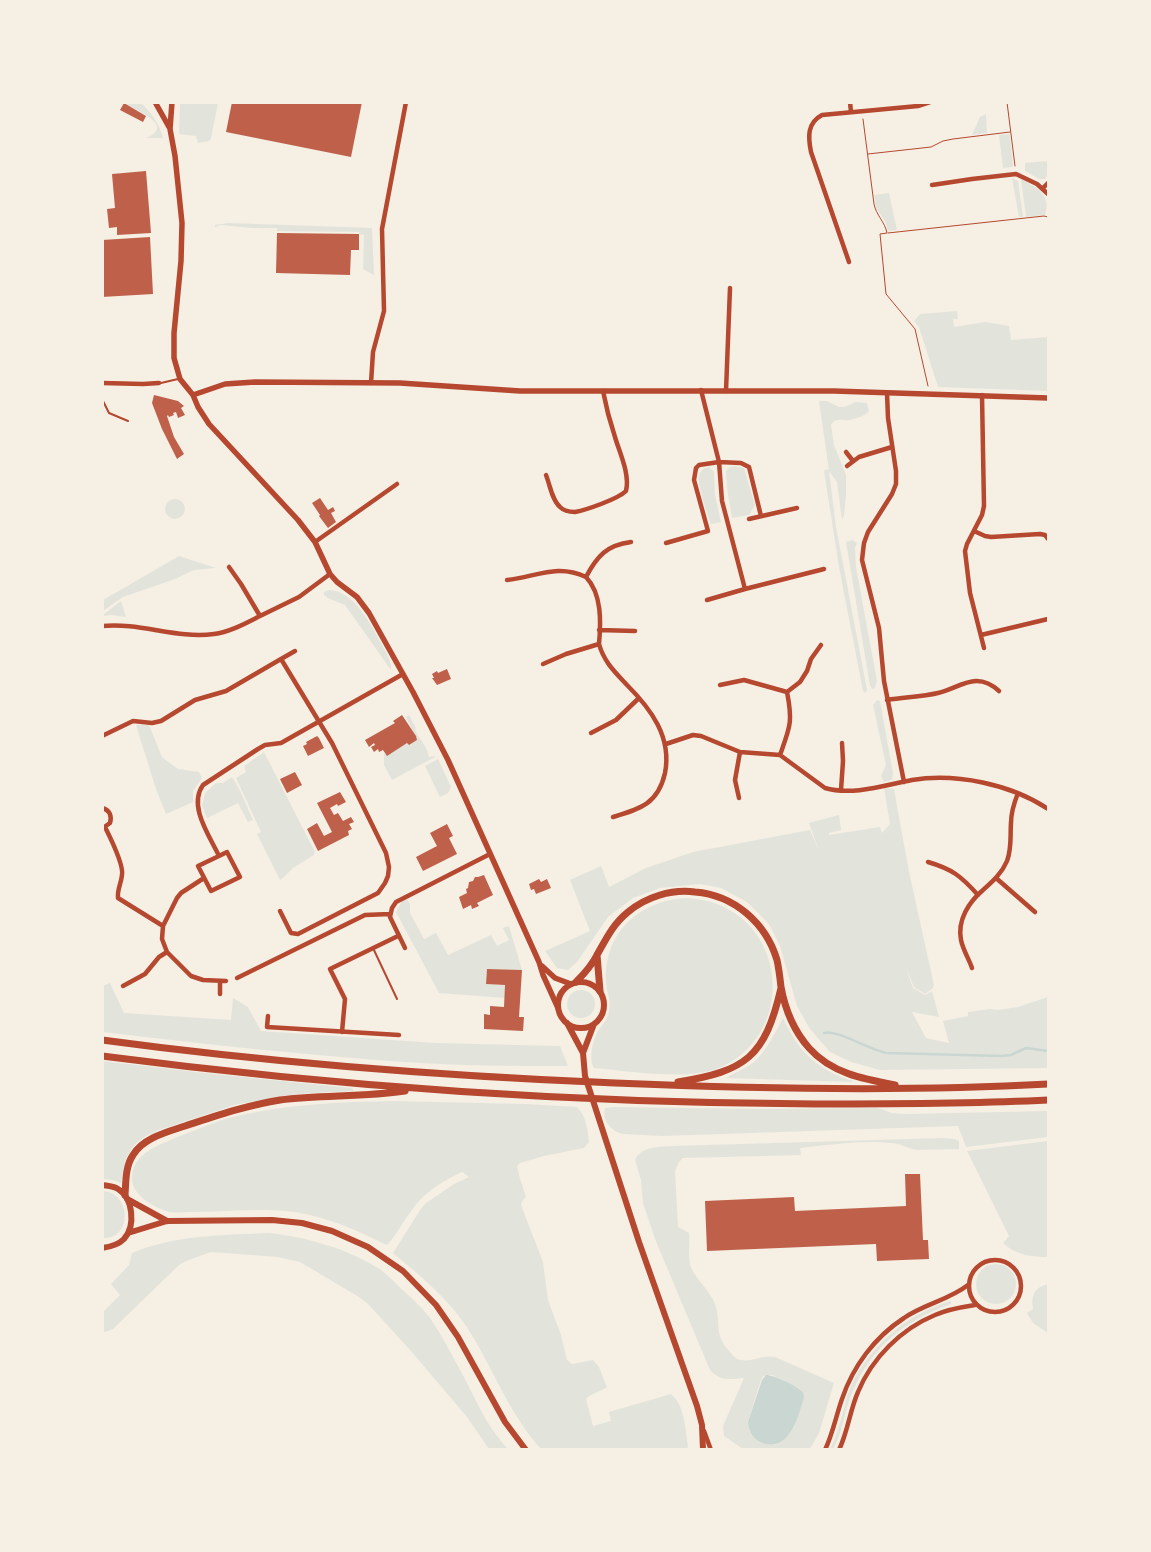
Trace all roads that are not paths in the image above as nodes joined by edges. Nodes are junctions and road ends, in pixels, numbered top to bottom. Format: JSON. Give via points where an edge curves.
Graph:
{"nodes":[{"id":1,"x":155,"y":102,"type":"edge"},
{"id":2,"x":172,"y":102,"type":"edge"},
{"id":3,"x":406,"y":102,"type":"edge"},
{"id":4,"x":850,"y":102,"type":"edge"},
{"id":5,"x":930,"y":102,"type":"edge"},
{"id":6,"x":851,"y":112,"type":"junction"},
{"id":7,"x":170,"y":128,"type":"junction"},
{"id":8,"x":1048,"y":183,"type":"edge"},
{"id":9,"x":932,"y":186,"type":"dead end"},
{"id":10,"x":1044,"y":188,"type":"junction"},
{"id":11,"x":1048,"y":194,"type":"edge"},
{"id":12,"x":849,"y":262,"type":"dead end"},
{"id":13,"x":730,"y":288,"type":"dead end"},
{"id":14,"x":180,"y":379,"type":"junction"},
{"id":15,"x":371,"y":382,"type":"junction"},
{"id":16,"x":102,"y":383,"type":"edge"},
{"id":17,"x":159,"y":383,"type":"joint"},
{"id":18,"x":701,"y":390,"type":"junction"},
{"id":19,"x":603,"y":391,"type":"junction"},
{"id":20,"x":726,"y":391,"type":"junction"},
{"id":21,"x":887,"y":393,"type":"junction"},
{"id":22,"x":193,"y":395,"type":"junction"},
{"id":23,"x":982,"y":395,"type":"junction"},
{"id":24,"x":1048,"y":398,"type":"edge"},
{"id":25,"x":102,"y":399,"type":"edge"},
{"id":26,"x":128,"y":421,"type":"dead end"},
{"id":27,"x":892,"y":447,"type":"junction"},
{"id":28,"x":846,"y":452,"type":"dead end"},
{"id":29,"x":853,"y":461,"type":"junction"},
{"id":30,"x":719,"y":462,"type":"junction"},
{"id":31,"x":847,"y":466,"type":"dead end"},
{"id":32,"x":546,"y":475,"type":"dead end"},
{"id":33,"x":397,"y":484,"type":"dead end"},
{"id":34,"x":797,"y":508,"type":"dead end"},
{"id":35,"x":761,"y":516,"type":"junction"},
{"id":36,"x":750,"y":519,"type":"dead end"},
{"id":37,"x":974,"y":531,"type":"junction"},
{"id":38,"x":1048,"y":539,"type":"edge"},
{"id":39,"x":315,"y":542,"type":"junction"},
{"id":40,"x":631,"y":542,"type":"dead end"},
{"id":41,"x":666,"y":543,"type":"dead end"},
{"id":42,"x":229,"y":567,"type":"dead end"},
{"id":43,"x":824,"y":569,"type":"dead end"},
{"id":44,"x":330,"y":574,"type":"junction"},
{"id":45,"x":586,"y":577,"type":"junction"},
{"id":46,"x":507,"y":580,"type":"dead end"},
{"id":47,"x":745,"y":589,"type":"junction"},
{"id":48,"x":707,"y":600,"type":"dead end"},
{"id":49,"x":260,"y":616,"type":"junction"},
{"id":50,"x":1048,"y":619,"type":"edge"},
{"id":51,"x":102,"y":626,"type":"edge"},
{"id":52,"x":599,"y":630,"type":"junction"},
{"id":53,"x":635,"y":631,"type":"dead end"},
{"id":54,"x":981,"y":635,"type":"junction"},
{"id":55,"x":599,"y":644,"type":"junction"},
{"id":56,"x":821,"y":645,"type":"dead end"},
{"id":57,"x":984,"y":648,"type":"dead end"},
{"id":58,"x":295,"y":651,"type":"dead end"},
{"id":59,"x":281,"y":659,"type":"junction"},
{"id":60,"x":543,"y":664,"type":"dead end"},
{"id":61,"x":403,"y":674,"type":"junction"},
{"id":62,"x":720,"y":685,"type":"dead end"},
{"id":63,"x":999,"y":691,"type":"dead end"},
{"id":64,"x":787,"y":692,"type":"junction"},
{"id":65,"x":639,"y":698,"type":"junction"},
{"id":66,"x":887,"y":700,"type":"junction"},
{"id":67,"x":319,"y":722,"type":"junction"},
{"id":68,"x":591,"y":733,"type":"dead end"},
{"id":69,"x":102,"y":736,"type":"edge"},
{"id":70,"x":842,"y":743,"type":"dead end"},
{"id":71,"x":666,"y":744,"type":"junction"},
{"id":72,"x":740,"y":752,"type":"junction"},
{"id":73,"x":780,"y":756,"type":"junction"},
{"id":74,"x":904,"y":782,"type":"junction"},
{"id":75,"x":840,"y":790,"type":"junction"},
{"id":76,"x":1018,"y":793,"type":"junction"},
{"id":77,"x":739,"y":798,"type":"dead end"},
{"id":78,"x":102,"y":808,"type":"edge"},
{"id":79,"x":1048,"y":809,"type":"edge"},
{"id":80,"x":613,"y":817,"type":"dead end"},
{"id":81,"x":104,"y":827,"type":"edge"},
{"id":82,"x":490,"y":854,"type":"junction"},
{"id":83,"x":218,"y":856,"type":"junction"},
{"id":84,"x":928,"y":862,"type":"dead end"},
{"id":85,"x":204,"y":878,"type":"junction"},
{"id":86,"x":996,"y":878,"type":"junction"},
{"id":87,"x":978,"y":894,"type":"junction"},
{"id":88,"x":280,"y":911,"type":"dead end"},
{"id":89,"x":1035,"y":912,"type":"dead end"},
{"id":90,"x":390,"y":914,"type":"junction"},
{"id":91,"x":163,"y":926,"type":"junction"},
{"id":92,"x":398,"y":936,"type":"junction"},
{"id":93,"x":373,"y":948,"type":"junction"},
{"id":94,"x":405,"y":948,"type":"dead end"},
{"id":95,"x":167,"y":952,"type":"junction"},
{"id":96,"x":597,"y":955,"type":"junction"},
{"id":97,"x":539,"y":962,"type":"junction"},
{"id":98,"x":972,"y":968,"type":"dead end"},
{"id":99,"x":237,"y":978,"type":"dead end"},
{"id":100,"x":226,"y":980,"type":"dead end"},
{"id":101,"x":220,"y":981,"type":"junction"},
{"id":102,"x":574,"y":983,"type":"junction"},
{"id":103,"x":123,"y":986,"type":"dead end"},
{"id":104,"x":781,"y":986,"type":"junction"},
{"id":105,"x":600,"y":991,"type":"junction"},
{"id":106,"x":220,"y":994,"type":"dead end"},
{"id":107,"x":397,"y":998,"type":"dead end"},
{"id":108,"x":558,"y":1008,"type":"junction"},
{"id":109,"x":268,"y":1016,"type":"dead end"},
{"id":110,"x":566,"y":1023,"type":"junction"},
{"id":111,"x":594,"y":1024,"type":"junction"},
{"id":112,"x":342,"y":1032,"type":"junction"},
{"id":113,"x":399,"y":1035,"type":"dead end"},
{"id":114,"x":102,"y":1040,"type":"edge"},
{"id":115,"x":583,"y":1053,"type":"junction"},
{"id":116,"x":102,"y":1056,"type":"edge"},
{"id":117,"x":1048,"y":1084,"type":"edge"},
{"id":118,"x":657,"y":1085,"type":"junction"},
{"id":119,"x":910,"y":1088,"type":"junction"},
{"id":120,"x":418,"y":1089,"type":"junction"},
{"id":121,"x":1048,"y":1100,"type":"edge"},
{"id":122,"x":102,"y":1185,"type":"edge"},
{"id":123,"x":126,"y":1197,"type":"junction"},
{"id":124,"x":167,"y":1221,"type":"junction"},
{"id":125,"x":128,"y":1233,"type":"junction"},
{"id":126,"x":102,"y":1248,"type":"edge"},
{"id":127,"x":968,"y":1285,"type":"junction"},
{"id":128,"x":975,"y":1305,"type":"junction"},
{"id":129,"x":702,"y":1427,"type":"junction"},
{"id":130,"x":526,"y":1450,"type":"edge"},
{"id":131,"x":703,"y":1450,"type":"edge"},
{"id":132,"x":711,"y":1450,"type":"edge"},
{"id":133,"x":825,"y":1450,"type":"edge"},
{"id":134,"x":839,"y":1450,"type":"edge"}],
"edges":[{"from":1,"to":7,"type":"main road"},
{"from":2,"to":7,"type":"main road"},
{"from":3,"to":15,"type":"street","via":[[382,229],[384,311],[373,352]]},
{"from":4,"to":6,"type":"street"},
{"from":5,"to":6,"type":"street"},
{"from":6,"to":12,"type":"street","via":[[819,116],[808,134],[811,152]]},
{"from":7,"to":14,"type":"main road","via":[[182,223],[173,351]]},
{"from":8,"to":10,"type":"street"},
{"from":9,"to":10,"type":"street","via":[[1016,174]]},
{"from":10,"to":11,"type":"street"},
{"from":13,"to":20,"type":"street"},
{"from":14,"to":17,"type":"lane"},
{"from":14,"to":22,"type":"main road"},
{"from":15,"to":19,"type":"main road","via":[[520,391]]},
{"from":15,"to":22,"type":"main road","via":[[239,382]]},
{"from":16,"to":17,"type":"street"},
{"from":18,"to":19,"type":"main road"},
{"from":18,"to":20,"type":"main road"},
{"from":18,"to":30,"type":"street"},
{"from":19,"to":32,"type":"street","via":[[624,464],[626,491],[618,497],[569,512],[558,505]]},
{"from":20,"to":21,"type":"main road"},
{"from":21,"to":23,"type":"main road"},
{"from":21,"to":27,"type":"street"},
{"from":22,"to":39,"type":"main road","via":[[209,424]]},
{"from":23,"to":24,"type":"main road"},
{"from":23,"to":37,"type":"street","via":[[984,506]]},
{"from":25,"to":26,"type":"lane","via":[[109,413]]},
{"from":27,"to":29,"type":"street"},
{"from":27,"to":66,"type":"street","via":[[896,484],[868,532],[862,555],[879,628]]},
{"from":28,"to":29,"type":"street"},
{"from":29,"to":31,"type":"street"},
{"from":30,"to":35,"type":"street","via":[[741,463],[749,467]]},
{"from":30,"to":41,"type":"street","via":[[699,465],[695,472],[694,480],[708,531]]},
{"from":30,"to":47,"type":"street","via":[[722,501]]},
{"from":33,"to":39,"type":"street"},
{"from":34,"to":35,"type":"street"},
{"from":35,"to":36,"type":"street"},
{"from":37,"to":38,"type":"street","via":[[991,537],[1040,534]]},
{"from":37,"to":54,"type":"street","via":[[965,551],[970,593]]},
{"from":39,"to":44,"type":"main road"},
{"from":40,"to":45,"type":"street","via":[[607,549]]},
{"from":42,"to":49,"type":"street"},
{"from":43,"to":47,"type":"street"},
{"from":44,"to":49,"type":"street","via":[[298,597]]},
{"from":44,"to":61,"type":"main road","via":[[366,608]]},
{"from":45,"to":46,"type":"street","via":[[555,570]]},
{"from":45,"to":52,"type":"street","via":[[596,594]]},
{"from":47,"to":48,"type":"street"},
{"from":49,"to":51,"type":"street","via":[[227,631],[205,635],[125,625]]},
{"from":50,"to":54,"type":"street"},
{"from":52,"to":53,"type":"street"},
{"from":52,"to":55,"type":"street"},
{"from":54,"to":57,"type":"street"},
{"from":55,"to":60,"type":"street"},
{"from":55,"to":65,"type":"street","via":[[612,670]]},
{"from":56,"to":64,"type":"street","via":[[800,682]]},
{"from":58,"to":59,"type":"street"},
{"from":59,"to":67,"type":"street"},
{"from":59,"to":69,"type":"street","via":[[226,691],[194,700],[161,721],[132,721]]},
{"from":61,"to":67,"type":"street"},
{"from":61,"to":82,"type":"main road","via":[[448,760]]},
{"from":62,"to":64,"type":"street","via":[[744,680]]},
{"from":63,"to":66,"type":"street","via":[[985,682],[967,682],[939,693]]},
{"from":64,"to":73,"type":"street","via":[[791,721]]},
{"from":65,"to":68,"type":"street","via":[[616,720]]},
{"from":65,"to":71,"type":"street","via":[[657,722]]},
{"from":66,"to":74,"type":"street"},
{"from":67,"to":83,"type":"street","via":[[281,743],[258,748],[203,785],[197,799],[198,810]]},
{"from":67,"to":88,"type":"street","via":[[386,853],[387,880],[378,893],[296,934],[291,933]]},
{"from":70,"to":75,"type":"street"},
{"from":71,"to":72,"type":"street","via":[[693,735]]},
{"from":71,"to":80,"type":"street","via":[[664,777],[653,799],[640,809]]},
{"from":72,"to":73,"type":"street"},
{"from":72,"to":77,"type":"street","via":[[736,780]]},
{"from":73,"to":75,"type":"street","via":[[825,788]]},
{"from":74,"to":75,"type":"street"},
{"from":74,"to":76,"type":"street","via":[[952,778]]},
{"from":76,"to":79,"type":"street"},
{"from":76,"to":86,"type":"street","via":[[1012,812],[1010,854]]},
{"from":78,"to":81,"type":"street","via":[[108,810],[111,817],[110,823]]},
{"from":81,"to":91,"type":"street","via":[[123,874],[118,898]]},
{"from":82,"to":90,"type":"street","via":[[399,900]]},
{"from":82,"to":97,"type":"main road"},
{"from":83,"to":85,"type":"street","via":[[198,866]]},
{"from":83,"to":85,"type":"street","via":[[228,852],[240,877],[211,892]]},
{"from":84,"to":87,"type":"street","via":[[955,872]]},
{"from":85,"to":91,"type":"street","via":[[181,892]]},
{"from":86,"to":87,"type":"street"},
{"from":86,"to":89,"type":"street"},
{"from":87,"to":98,"type":"street","via":[[966,910],[961,926],[961,940]]},
{"from":90,"to":92,"type":"street"},
{"from":90,"to":99,"type":"street","via":[[365,915]]},
{"from":91,"to":95,"type":"street","via":[[162,939]]},
{"from":92,"to":93,"type":"street"},
{"from":92,"to":94,"type":"street"},
{"from":93,"to":107,"type":"lane"},
{"from":93,"to":112,"type":"street","via":[[330,969],[345,999]]},
{"from":95,"to":101,"type":"street","via":[[191,976]]},
{"from":95,"to":103,"type":"street","via":[[145,974]]},
{"from":96,"to":102,"type":"highway"},
{"from":96,"to":104,"type":"highway","via":[[614,926],[638,904],[664,894],[701,892],[731,902],[761,928],[777,958]]},
{"from":96,"to":105,"type":"highway"},
{"from":97,"to":102,"type":"main road","via":[[554,978]]},
{"from":97,"to":108,"type":"main road"},
{"from":100,"to":101,"type":"street"},
{"from":101,"to":106,"type":"street"},
{"from":102,"to":105,"type":"main road","via":[[587,982]]},
{"from":102,"to":108,"type":"main road","via":[[564,989]]},
{"from":104,"to":118,"type":"highway","via":[[766,1034],[744,1062],[704,1078]]},
{"from":104,"to":119,"type":"highway","via":[[796,1029],[818,1057],[853,1075]]},
{"from":105,"to":111,"type":"main road","via":[[604,1009]]},
{"from":108,"to":110,"type":"main road"},
{"from":109,"to":112,"type":"street","via":[[267,1027]]},
{"from":110,"to":111,"type":"main road","via":[[580,1028]]},
{"from":110,"to":115,"type":"main road"},
{"from":111,"to":115,"type":"main road"},
{"from":112,"to":113,"type":"street"},
{"from":114,"to":118,"type":"highway","via":[[403,1071]]},
{"from":115,"to":129,"type":"main road","via":[[588,1088]]},
{"from":116,"to":120,"type":"highway","via":[[210,1070]]},
{"from":117,"to":119,"type":"highway"},
{"from":118,"to":119,"type":"highway"},
{"from":120,"to":121,"type":"highway","via":[[558,1098],[770,1104]]},
{"from":120,"to":123,"type":"highway","via":[[278,1101],[229,1111],[178,1128],[147,1142],[133,1154],[127,1167]]},
{"from":122,"to":123,"type":"main road","via":[[118,1189]]},
{"from":123,"to":124,"type":"main road"},
{"from":123,"to":125,"type":"main road","via":[[131,1214]]},
{"from":124,"to":125,"type":"main road"},
{"from":124,"to":130,"type":"main road","via":[[272,1220],[302,1223],[343,1235],[379,1254],[413,1280],[445,1317],[498,1411]]},
{"from":125,"to":126,"type":"main road","via":[[118,1244]]},
{"from":127,"to":128,"type":"street"},
{"from":127,"to":128,"type":"street","via":[[972,1272],[989,1260],[1007,1263],[1019,1277],[1020,1294],[1009,1308],[990,1312]]},
{"from":127,"to":133,"type":"street","via":[[904,1318],[872,1347],[846,1387]]},
{"from":128,"to":134,"type":"street","via":[[954,1308],[930,1317],[885,1351],[861,1384]]},
{"from":129,"to":131,"type":"main road"},
{"from":129,"to":132,"type":"street"}]}
